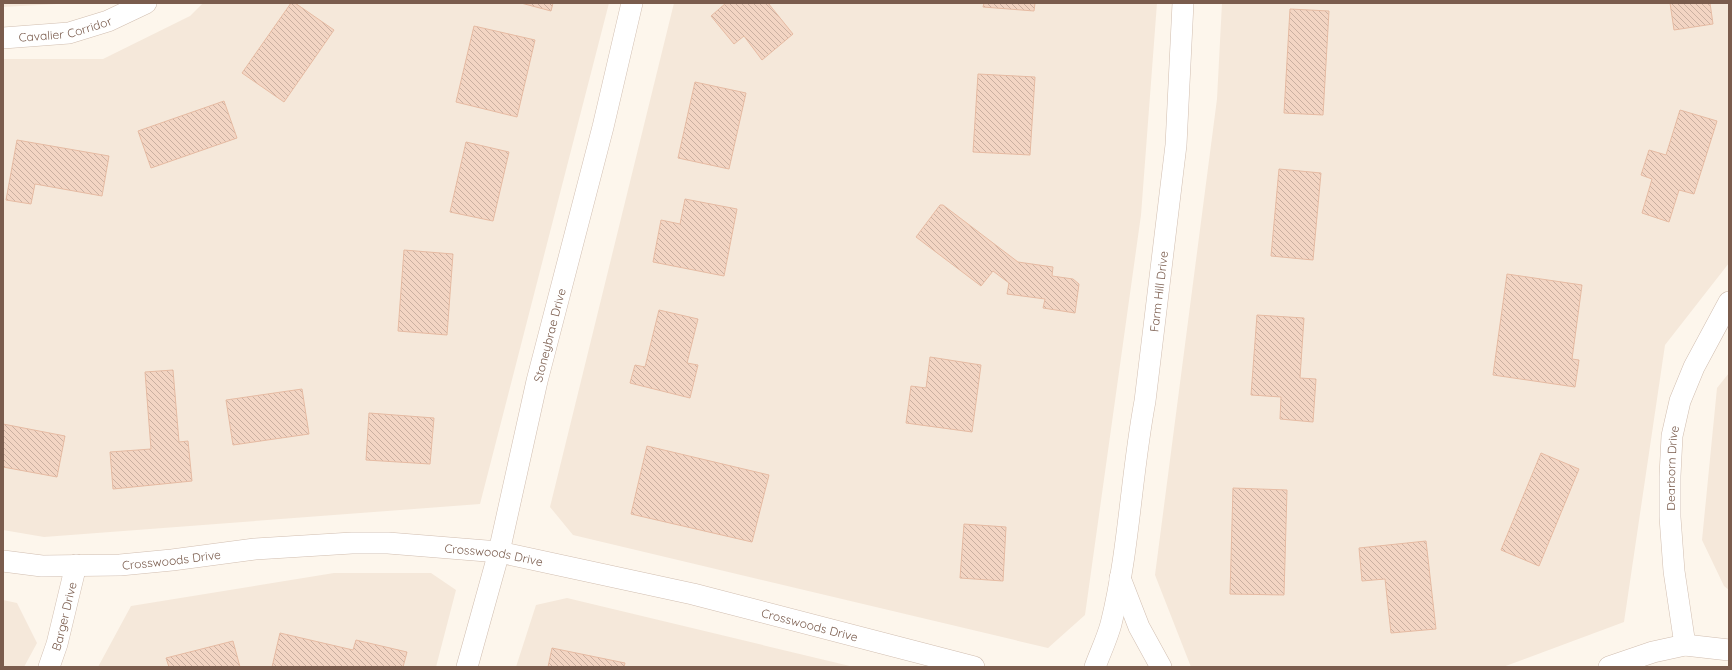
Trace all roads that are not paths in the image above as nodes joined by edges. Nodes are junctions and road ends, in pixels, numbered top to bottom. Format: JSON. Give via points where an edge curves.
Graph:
{"nodes":[{"id":1,"x":146,"y":3,"type":"edge"},
{"id":2,"x":632,"y":3,"type":"edge"},
{"id":3,"x":1183,"y":3,"type":"edge"},
{"id":4,"x":3,"y":38,"type":"edge"},
{"id":5,"x":1729,"y":302,"type":"edge"},
{"id":6,"x":499,"y":552,"type":"junction"},
{"id":7,"x":3,"y":561,"type":"edge"},
{"id":8,"x":76,"y":565,"type":"junction"},
{"id":9,"x":1120,"y":578,"type":"junction"},
{"id":10,"x":1685,"y":645,"type":"junction"},
{"id":11,"x":1729,"y":650,"type":"edge"},
{"id":12,"x":49,"y":667,"type":"edge"},
{"id":13,"x":466,"y":667,"type":"edge"},
{"id":14,"x":974,"y":667,"type":"edge"},
{"id":15,"x":1095,"y":667,"type":"edge"},
{"id":16,"x":1161,"y":667,"type":"edge"},
{"id":17,"x":1609,"y":667,"type":"edge"}],
"edges":[{"from":1,"to":4,"type":"street","name":"Cavalier Corridor","via":[[108,22],[68,33]]},
{"from":2,"to":6,"type":"street","name":"Stoneybrae Drive","via":[[603,127],[537,381]]},
{"from":3,"to":9,"type":"street","name":"Farm Hill Drive","via":[[1176,145],[1145,401]]},
{"from":5,"to":10,"type":"street","name":"Dearborn Drive","via":[[1694,367],[1680,401],[1672,436],[1670,517],[1674,571]]},
{"from":6,"to":8,"type":"street","name":"Crosswoods Drive","via":[[352,542],[255,549],[120,565]]},
{"from":6,"to":13,"type":"street","name":"Stoneybrae Drive"},
{"from":6,"to":14,"type":"street","name":"Crosswoods Drive","via":[[693,594]]},
{"from":7,"to":8,"type":"street","name":"Crosswoods Drive","via":[[42,566]]},
{"from":8,"to":12,"type":"street","name":"Barger Drive"},
{"from":9,"to":15,"type":"street","via":[[1111,626]]},
{"from":9,"to":16,"type":"street","via":[[1139,626]]},
{"from":10,"to":11,"type":"street"},
{"from":10,"to":17,"type":"street","via":[[1653,652]]}]}
